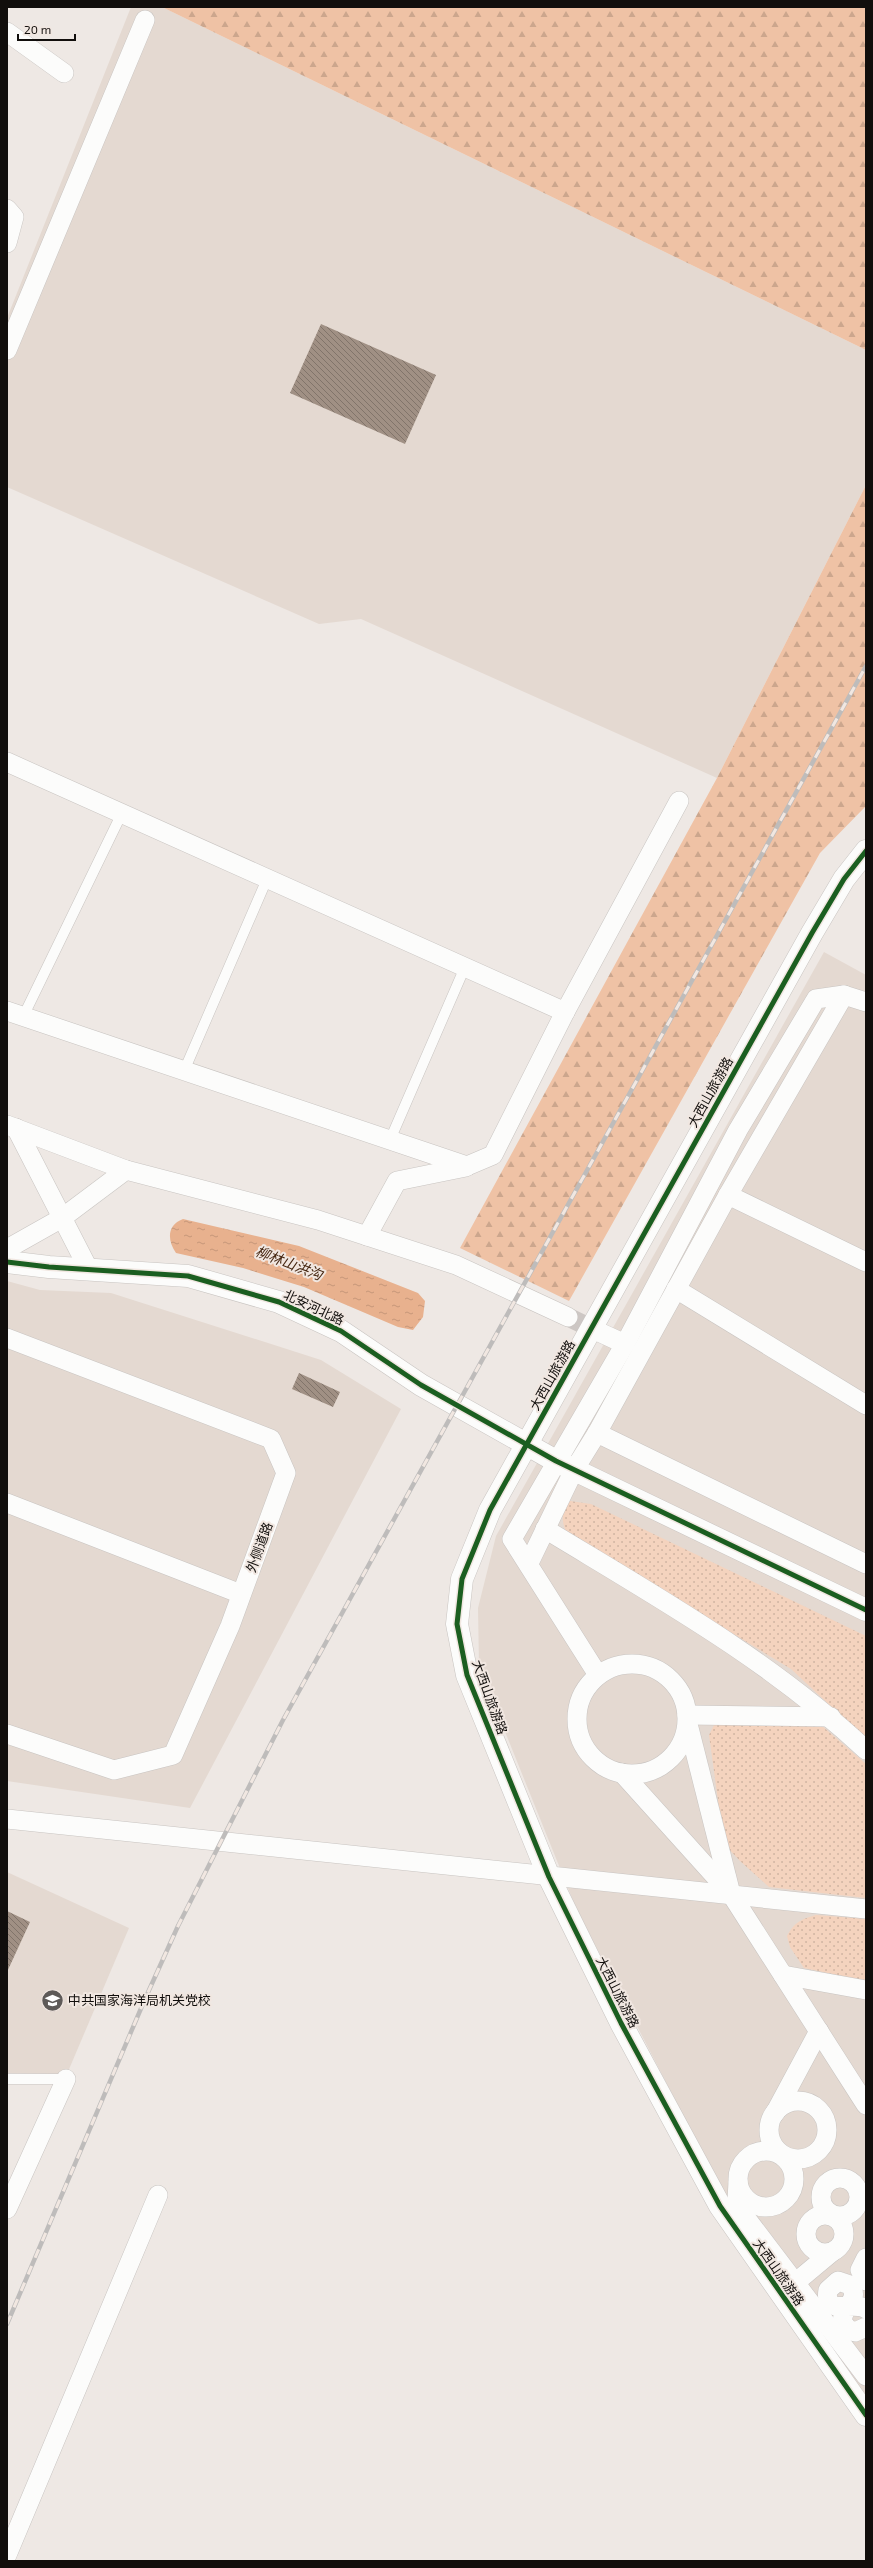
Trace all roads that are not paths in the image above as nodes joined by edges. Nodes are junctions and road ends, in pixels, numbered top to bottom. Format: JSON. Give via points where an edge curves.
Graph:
{"nodes":[{"id":1,"x":145,"y":20,"type":"dead end"},
{"id":2,"x":7,"y":32,"type":"edge"},
{"id":3,"x":64,"y":73,"type":"dead end"},
{"id":4,"x":7,"y":209,"type":"edge"},
{"id":5,"x":7,"y":243,"type":"edge"},
{"id":6,"x":7,"y":350,"type":"edge"},
{"id":7,"x":7,"y":762,"type":"edge"},
{"id":8,"x":679,"y":800,"type":"dead end"},
{"id":9,"x":122,"y":813,"type":"junction"},
{"id":10,"x":866,"y":851,"type":"edge"},
{"id":11,"x":267,"y":879,"type":"junction"},
{"id":12,"x":465,"y":967,"type":"junction"},
{"id":13,"x":844,"y":995,"type":"junction"},
{"id":14,"x":866,"y":1002,"type":"edge"},
{"id":15,"x":565,"y":1012,"type":"junction"},
{"id":16,"x":15,"y":1014,"type":"edge"},
{"id":17,"x":184,"y":1071,"type":"junction"},
{"id":18,"x":11,"y":1127,"type":"edge"},
{"id":19,"x":390,"y":1140,"type":"junction"},
{"id":20,"x":467,"y":1166,"type":"junction"},
{"id":21,"x":126,"y":1170,"type":"junction"},
{"id":22,"x":728,"y":1195,"type":"junction"},
{"id":23,"x":62,"y":1218,"type":"junction"},
{"id":24,"x":367,"y":1236,"type":"junction"},
{"id":25,"x":7,"y":1249,"type":"edge"},
{"id":26,"x":7,"y":1262,"type":"edge"},
{"id":27,"x":866,"y":1262,"type":"edge"},
{"id":28,"x":89,"y":1270,"type":"junction"},
{"id":29,"x":676,"y":1289,"type":"junction"},
{"id":30,"x":568,"y":1317,"type":"tunnel mouth"},
{"id":31,"x":599,"y":1332,"type":"tunnel mouth"},
{"id":32,"x":7,"y":1338,"type":"edge"},
{"id":33,"x":626,"y":1344,"type":"junction"},
{"id":34,"x":866,"y":1405,"type":"edge"},
{"id":35,"x":597,"y":1433,"type":"junction"},
{"id":36,"x":526,"y":1444,"type":"junction"},
{"id":37,"x":565,"y":1466,"type":"junction"},
{"id":38,"x":7,"y":1503,"type":"edge"},
{"id":39,"x":545,"y":1529,"type":"junction"},
{"id":40,"x":528,"y":1563,"type":"junction"},
{"id":41,"x":866,"y":1564,"type":"edge"},
{"id":42,"x":242,"y":1594,"type":"junction"},
{"id":43,"x":866,"y":1610,"type":"edge"},
{"id":44,"x":598,"y":1675,"type":"junction"},
{"id":45,"x":831,"y":1717,"type":"junction"},
{"id":46,"x":687,"y":1718,"type":"junction"},
{"id":47,"x":7,"y":1734,"type":"edge"},
{"id":48,"x":866,"y":1750,"type":"edge"},
{"id":49,"x":622,"y":1773,"type":"junction"},
{"id":50,"x":7,"y":1819,"type":"edge"},
{"id":51,"x":549,"y":1877,"type":"junction"},
{"id":52,"x":731,"y":1894,"type":"junction"},
{"id":53,"x":866,"y":1909,"type":"edge"},
{"id":54,"x":783,"y":1975,"type":"junction"},
{"id":55,"x":866,"y":1990,"type":"edge"},
{"id":56,"x":819,"y":2031,"type":"junction"},
{"id":57,"x":7,"y":2079,"type":"edge"},
{"id":58,"x":66,"y":2079,"type":"joint"},
{"id":59,"x":866,"y":2105,"type":"edge"},
{"id":60,"x":774,"y":2114,"type":"junction"},
{"id":61,"x":781,"y":2155,"type":"junction"},
{"id":62,"x":738,"y":2182,"type":"junction"},
{"id":63,"x":158,"y":2195,"type":"dead end"},
{"id":64,"x":7,"y":2209,"type":"edge"},
{"id":65,"x":832,"y":2252,"type":"junction"},
{"id":66,"x":866,"y":2258,"type":"edge"},
{"id":67,"x":866,"y":2281,"type":"edge"},
{"id":68,"x":796,"y":2282,"type":"junction"},
{"id":69,"x":858,"y":2307,"type":"edge"},
{"id":70,"x":863,"y":2329,"type":"edge"},
{"id":71,"x":841,"y":2343,"type":"junction"},
{"id":72,"x":866,"y":2376,"type":"edge"},
{"id":73,"x":866,"y":2415,"type":"edge"},
{"id":74,"x":7,"y":2555,"type":"edge"}],
"edges":[{"from":1,"to":6,"type":"street"},
{"from":2,"to":3,"type":"street"},
{"from":4,"to":5,"type":"street","via":[[14,217]]},
{"from":7,"to":9,"type":"street"},
{"from":8,"to":15,"type":"street"},
{"from":9,"to":11,"type":"street"},
{"from":9,"to":16,"type":"lane"},
{"from":10,"to":36,"type":"street","name":"大西山旅游路","via":[[844,879],[812,933]]},
{"from":11,"to":12,"type":"street"},
{"from":11,"to":17,"type":"lane"},
{"from":12,"to":15,"type":"street"},
{"from":12,"to":19,"type":"lane"},
{"from":13,"to":14,"type":"street"},
{"from":13,"to":22,"type":"street"},
{"from":13,"to":33,"type":"street","via":[[816,999],[738,1130]]},
{"from":15,"to":20,"type":"street","via":[[493,1155]]},
{"from":16,"to":17,"type":"street"},
{"from":17,"to":19,"type":"street"},
{"from":18,"to":21,"type":"street"},
{"from":18,"to":23,"type":"street"},
{"from":19,"to":20,"type":"street"},
{"from":20,"to":24,"type":"street","via":[[397,1181]]},
{"from":21,"to":23,"type":"street"},
{"from":21,"to":24,"type":"street","via":[[318,1220]]},
{"from":22,"to":27,"type":"street"},
{"from":22,"to":29,"type":"street"},
{"from":23,"to":25,"type":"street"},
{"from":23,"to":28,"type":"street"},
{"from":24,"to":30,"type":"street","via":[[456,1265]]},
{"from":26,"to":28,"type":"street","name":"北安河北路"},
{"from":28,"to":36,"type":"street","name":"北安河北路","via":[[188,1276],[279,1302],[341,1331],[421,1385]]},
{"from":29,"to":34,"type":"street"},
{"from":29,"to":35,"type":"street"},
{"from":31,"to":33,"type":"street"},
{"from":32,"to":42,"type":"street","name":"外侧道路","via":[[271,1439],[286,1473]]},
{"from":33,"to":37,"type":"street"},
{"from":35,"to":37,"type":"street"},
{"from":35,"to":41,"type":"street"},
{"from":36,"to":37,"type":"street","name":"北安河北路"},
{"from":36,"to":51,"type":"street","name":"大西山旅游路","via":[[490,1510],[462,1579],[457,1624],[468,1675]]},
{"from":37,"to":39,"type":"street"},
{"from":37,"to":40,"type":"street","via":[[512,1539]]},
{"from":37,"to":43,"type":"street","name":"北安河北路"},
{"from":38,"to":42,"type":"street"},
{"from":39,"to":40,"type":"street"},
{"from":39,"to":45,"type":"street","via":[[734,1644]]},
{"from":40,"to":44,"type":"street"},
{"from":42,"to":47,"type":"street","name":"外侧道路","via":[[173,1755],[114,1770]]},
{"from":44,"to":46,"type":"street","via":[[614,1667],[632,1664],[650,1667],[666,1675],[678,1688],[686,1704]]},
{"from":44,"to":49,"type":"street","via":[[586,1688],[579,1705],[577,1723],[591,1756],[605,1767]]},
{"from":45,"to":46,"type":"street"},
{"from":45,"to":48,"type":"street"},
{"from":46,"to":49,"type":"street","via":[[680,1746],[674,1756],[659,1768],[641,1774]]},
{"from":46,"to":52,"type":"street"},
{"from":49,"to":52,"type":"street"},
{"from":50,"to":51,"type":"street"},
{"from":51,"to":52,"type":"street"},
{"from":51,"to":73,"type":"street","name":"大西山旅游路","via":[[621,2023],[720,2206]]},
{"from":52,"to":53,"type":"street"},
{"from":52,"to":54,"type":"street"},
{"from":54,"to":55,"type":"street"},
{"from":54,"to":56,"type":"street"},
{"from":56,"to":59,"type":"street"},
{"from":56,"to":60,"type":"street"},
{"from":57,"to":58,"type":"lane"},
{"from":58,"to":64,"type":"street"},
{"from":60,"to":61,"type":"street","via":[[769,2131],[771,2140]]},
{"from":60,"to":61,"type":"street","via":[[790,2103],[804,2102],[817,2108],[826,2125],[827,2135],[824,2144],[814,2154],[800,2159]]},
{"from":61,"to":62,"type":"street","via":[[766,2151],[751,2155],[740,2167]]},
{"from":61,"to":62,"type":"street","via":[[793,2169],[794,2178],[792,2191],[783,2202],[766,2208],[758,2206],[744,2197]]},
{"from":62,"to":68,"type":"street","via":[[737,2200],[740,2210]]},
{"from":63,"to":74,"type":"street"},
{"from":65,"to":65,"type":"street","via":[[842,2243],[844,2230],[838,2219],[821,2215],[812,2220],[806,2235],[814,2249]]},
{"from":65,"to":68,"type":"street"},
{"from":66,"to":67,"type":"street","via":[[860,2270]]},
{"from":68,"to":71,"type":"street"},
{"from":69,"to":70,"type":"street","via":[[842,2315],[843,2323],[848,2329]]},
{"from":70,"to":71,"type":"street"},
{"from":71,"to":72,"type":"street"}]}
